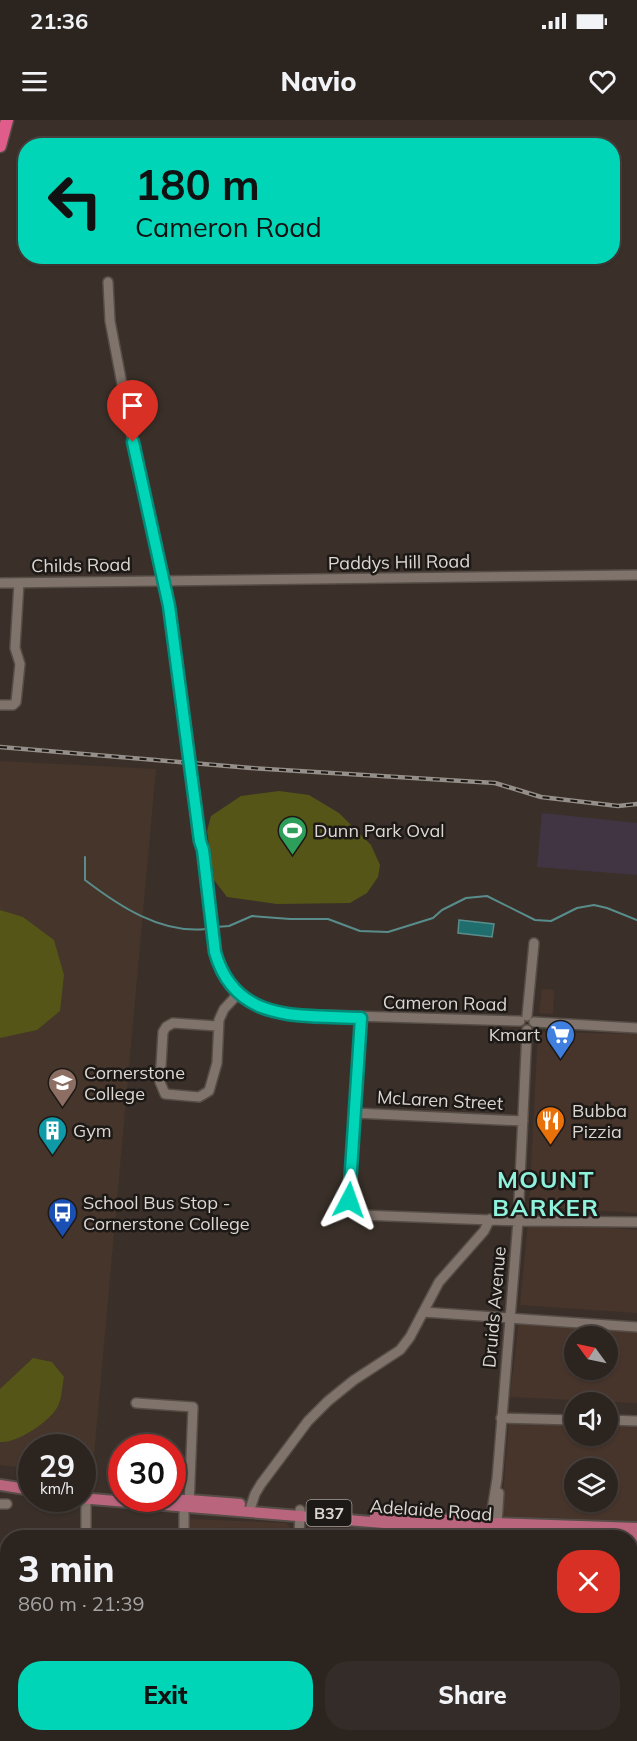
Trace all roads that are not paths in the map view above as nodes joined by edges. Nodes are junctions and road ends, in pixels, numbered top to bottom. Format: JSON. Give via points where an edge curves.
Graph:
{"nodes":[{"id":1,"x":7,"y":120,"type":"edge"},
{"id":2,"x":0,"y":146,"type":"edge"},
{"id":3,"x":108,"y":282,"type":"dead end"},
{"id":4,"x":637,"y":576,"type":"edge"},
{"id":5,"x":162,"y":581,"type":"junction"},
{"id":6,"x":0,"y":583,"type":"edge"},
{"id":7,"x":19,"y":583,"type":"junction"},
{"id":8,"x":0,"y":705,"type":"edge"},
{"id":9,"x":534,"y":943,"type":"dead end"},
{"id":10,"x":238,"y":994,"type":"junction"},
{"id":11,"x":361,"y":1018,"type":"junction"},
{"id":12,"x":527,"y":1019,"type":"junction"},
{"id":13,"x":218,"y":1026,"type":"junction"},
{"id":14,"x":637,"y":1028,"type":"edge"},
{"id":15,"x":355,"y":1113,"type":"junction"},
{"id":16,"x":524,"y":1121,"type":"junction"},
{"id":17,"x":490,"y":1219,"type":"junction"},
{"id":18,"x":518,"y":1221,"type":"junction"},
{"id":19,"x":637,"y":1222,"type":"edge"},
{"id":20,"x":423,"y":1312,"type":"junction"},
{"id":21,"x":509,"y":1318,"type":"junction"},
{"id":22,"x":637,"y":1327,"type":"edge"},
{"id":23,"x":136,"y":1403,"type":"dead end"},
{"id":24,"x":501,"y":1418,"type":"junction"},
{"id":25,"x":564,"y":1420,"type":"edge"},
{"id":26,"x":618,"y":1420,"type":"edge"},
{"id":27,"x":637,"y":1421,"type":"edge"},
{"id":28,"x":0,"y":1485,"type":"edge"},
{"id":29,"x":18,"y":1488,"type":"edge"},
{"id":30,"x":96,"y":1500,"type":"edge"},
{"id":31,"x":187,"y":1505,"type":"junction"},
{"id":32,"x":251,"y":1506,"type":"junction"},
{"id":33,"x":83,"y":1512,"type":"edge"},
{"id":34,"x":300,"y":1513,"type":"junction"},
{"id":35,"x":493,"y":1526,"type":"junction"},
{"id":36,"x":637,"y":1528,"type":"edge"},
{"id":37,"x":85,"y":1530,"type":"edge"},
{"id":38,"x":185,"y":1530,"type":"edge"},
{"id":39,"x":299,"y":1530,"type":"edge"},
{"id":40,"x":545,"y":1530,"type":"edge"}],
"edges":[{"from":1,"to":2,"type":"highway"},
{"from":3,"to":5,"type":"street","name":"Cameron Road","via":[[110,321]]},
{"from":4,"to":5,"type":"street","name":"Paddys Hill Road"},
{"from":5,"to":7,"type":"street","name":"Childs Road"},
{"from":5,"to":10,"type":"street","name":"Cameron Road","via":[[169,606],[219,968]]},
{"from":6,"to":7,"type":"street","name":"Childs Road"},
{"from":7,"to":8,"type":"street","via":[[15,648],[20,664],[16,702]]},
{"from":9,"to":12,"type":"street"},
{"from":10,"to":11,"type":"street","name":"Cameron Road","via":[[259,1008],[286,1014]]},
{"from":10,"to":13,"type":"street","via":[[221,1013]]},
{"from":11,"to":12,"type":"street","name":"Cameron Road"},
{"from":11,"to":15,"type":"street"},
{"from":12,"to":14,"type":"street","name":"Cameron Road"},
{"from":12,"to":16,"type":"street","name":"Druids Avenue","via":[[521,1026],[527,1030]]},
{"from":13,"to":13,"type":"street","via":[[173,1023],[166,1027],[160,1082],[165,1094],[199,1097],[209,1091],[216,1063]]},
{"from":15,"to":16,"type":"street","name":"McLaren Street"},
{"from":15,"to":17,"type":"street","via":[[349,1200],[353,1211],[361,1215]]},
{"from":16,"to":18,"type":"street","name":"Druids Avenue"},
{"from":17,"to":18,"type":"street"},
{"from":17,"to":20,"type":"street","via":[[439,1282]]},
{"from":18,"to":19,"type":"street"},
{"from":18,"to":21,"type":"street","name":"Druids Avenue"},
{"from":20,"to":21,"type":"street"},
{"from":20,"to":32,"type":"street","via":[[400,1350],[354,1380],[308,1421],[256,1492]]},
{"from":21,"to":22,"type":"street"},
{"from":21,"to":24,"type":"street","name":"Druids Avenue"},
{"from":23,"to":31,"type":"street","via":[[193,1407]]},
{"from":24,"to":25,"type":"street"},
{"from":24,"to":35,"type":"street","name":"Druids Avenue"},
{"from":26,"to":27,"type":"street"},
{"from":28,"to":29,"type":"main road"},
{"from":30,"to":31,"type":"main road","name":"Adelaide Road","number":"B37"},
{"from":31,"to":32,"type":"main road","name":"Adelaide Road","number":"B37"},
{"from":31,"to":34,"type":"main road","name":"Adelaide Road","number":"B37"},
{"from":31,"to":38,"type":"street"},
{"from":32,"to":34,"type":"main road","name":"Adelaide Road","number":"B37"},
{"from":33,"to":37,"type":"street"},
{"from":34,"to":35,"type":"main road","name":"Adelaide Road","number":"B37"},
{"from":34,"to":39,"type":"street"},
{"from":35,"to":36,"type":"main road","name":"Adelaide Road","number":"B37"},
{"from":35,"to":40,"type":"main road","name":"Adelaide Road","number":"B37"}]}
